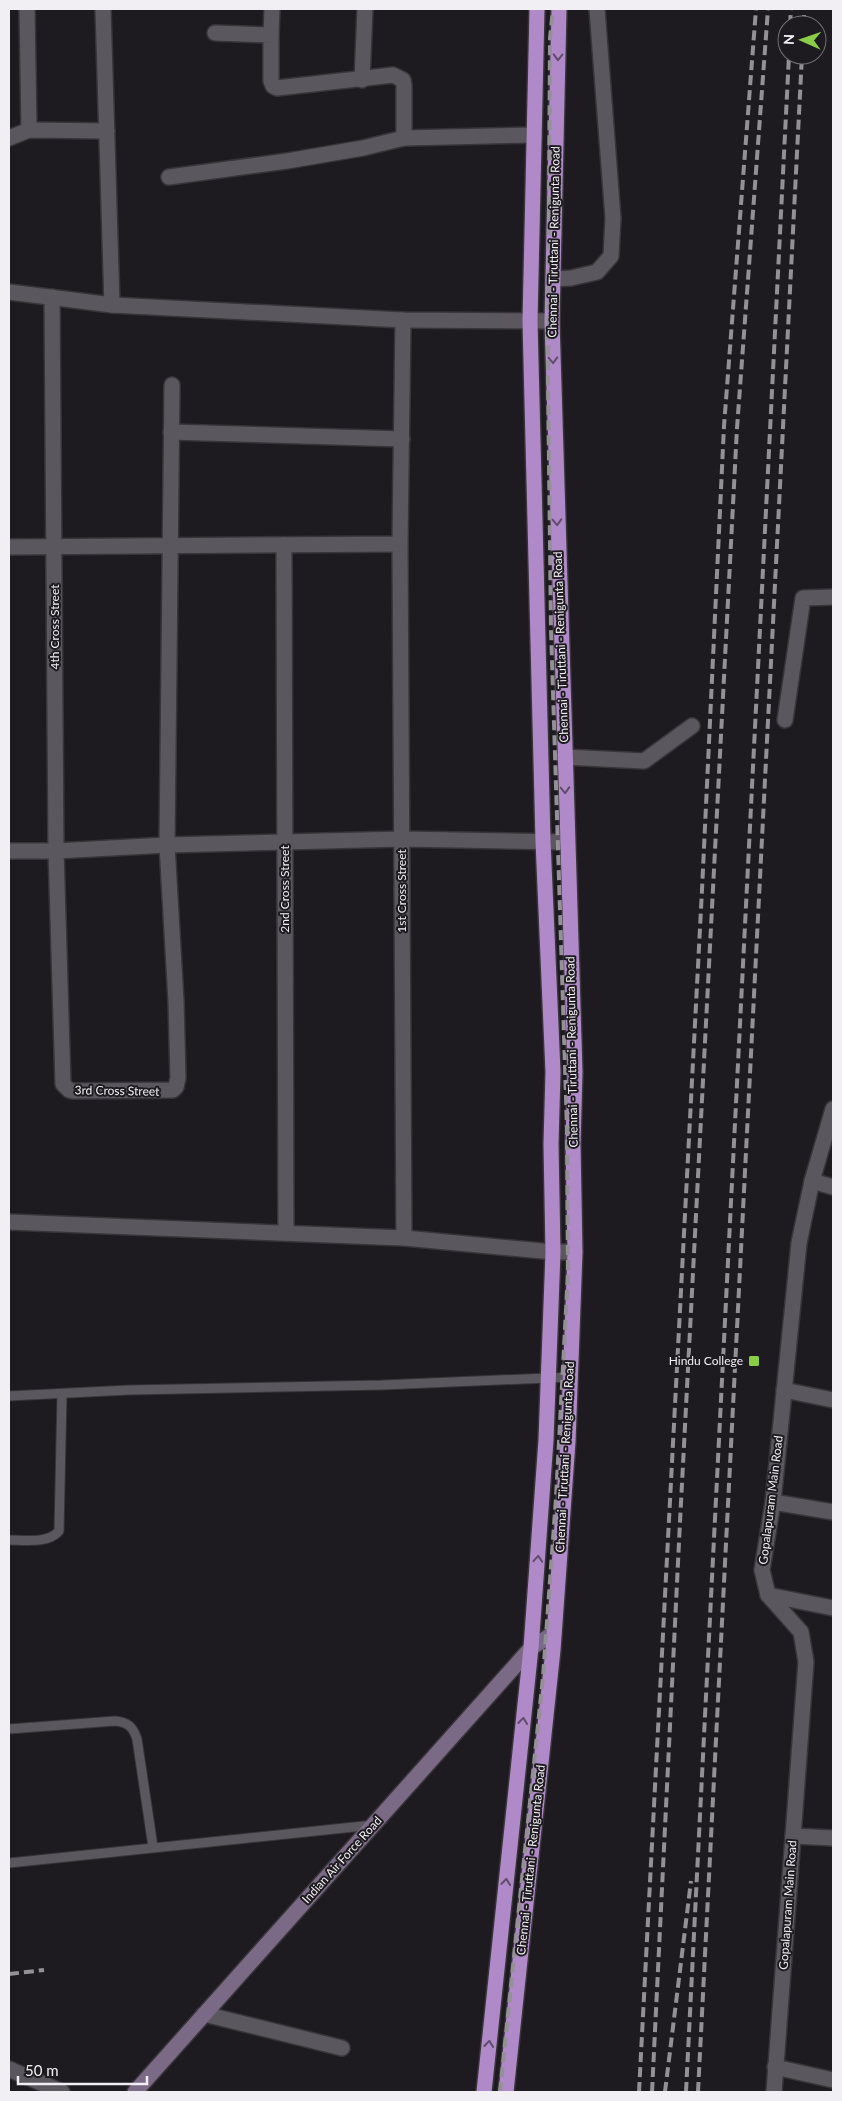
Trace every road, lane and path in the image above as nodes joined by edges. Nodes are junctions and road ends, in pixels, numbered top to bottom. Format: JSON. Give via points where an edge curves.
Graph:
{"nodes":[{"id":1,"x":27,"y":9,"type":"edge"},
{"id":2,"x":103,"y":9,"type":"edge"},
{"id":3,"x":272,"y":9,"type":"edge"},
{"id":4,"x":365,"y":9,"type":"edge"},
{"id":5,"x":537,"y":9,"type":"edge"},
{"id":6,"x":558,"y":9,"type":"edge"},
{"id":7,"x":597,"y":9,"type":"edge"},
{"id":8,"x":215,"y":33,"type":"dead end"},
{"id":9,"x":271,"y":35,"type":"junction"},
{"id":10,"x":362,"y":80,"type":"junction"},
{"id":11,"x":29,"y":130,"type":"junction"},
{"id":12,"x":107,"y":131,"type":"junction"},
{"id":13,"x":534,"y":135,"type":"junction"},
{"id":14,"x":9,"y":138,"type":"edge"},
{"id":15,"x":404,"y":138,"type":"junction"},
{"id":16,"x":169,"y":176,"type":"dead end"},
{"id":17,"x":553,"y":279,"type":"junction"},
{"id":18,"x":9,"y":292,"type":"edge"},
{"id":19,"x":52,"y":297,"type":"junction"},
{"id":20,"x":112,"y":304,"type":"junction"},
{"id":21,"x":403,"y":320,"type":"junction"},
{"id":22,"x":530,"y":321,"type":"junction"},
{"id":23,"x":552,"y":321,"type":"junction"},
{"id":24,"x":172,"y":384,"type":"dead end"},
{"id":25,"x":171,"y":432,"type":"junction"},
{"id":26,"x":402,"y":439,"type":"junction"},
{"id":27,"x":400,"y":544,"type":"junction"},
{"id":28,"x":284,"y":545,"type":"junction"},
{"id":29,"x":170,"y":546,"type":"junction"},
{"id":30,"x":9,"y":547,"type":"edge"},
{"id":31,"x":55,"y":547,"type":"junction"},
{"id":32,"x":833,"y":597,"type":"edge"},
{"id":33,"x":785,"y":720,"type":"dead end"},
{"id":34,"x":692,"y":726,"type":"dead end"},
{"id":35,"x":564,"y":757,"type":"junction"},
{"id":36,"x":402,"y":839,"type":"junction"},
{"id":37,"x":543,"y":841,"type":"junction"},
{"id":38,"x":285,"y":842,"type":"junction"},
{"id":39,"x":566,"y":842,"type":"junction"},
{"id":40,"x":167,"y":845,"type":"junction"},
{"id":41,"x":9,"y":851,"type":"edge"},
{"id":42,"x":56,"y":852,"type":"junction"},
{"id":43,"x":58,"y":958,"type":"joint"},
{"id":44,"x":833,"y":1109,"type":"edge"},
{"id":45,"x":812,"y":1181,"type":"junction"},
{"id":46,"x":833,"y":1187,"type":"edge"},
{"id":47,"x":9,"y":1222,"type":"edge"},
{"id":48,"x":286,"y":1233,"type":"junction"},
{"id":49,"x":404,"y":1238,"type":"junction"},
{"id":50,"x":554,"y":1252,"type":"junction"},
{"id":51,"x":576,"y":1252,"type":"junction"},
{"id":52,"x":549,"y":1378,"type":"junction"},
{"id":53,"x":570,"y":1378,"type":"junction"},
{"id":54,"x":784,"y":1390,"type":"junction"},
{"id":55,"x":62,"y":1394,"type":"junction"},
{"id":56,"x":9,"y":1396,"type":"edge"},
{"id":57,"x":833,"y":1400,"type":"edge"},
{"id":58,"x":772,"y":1502,"type":"junction"},
{"id":59,"x":833,"y":1512,"type":"edge"},
{"id":60,"x":9,"y":1540,"type":"edge"},
{"id":61,"x":768,"y":1594,"type":"junction"},
{"id":62,"x":833,"y":1608,"type":"edge"},
{"id":63,"x":554,"y":1633,"type":"junction"},
{"id":64,"x":531,"y":1648,"type":"junction"},
{"id":65,"x":9,"y":1729,"type":"edge"},
{"id":66,"x":373,"y":1824,"type":"junction"},
{"id":67,"x":794,"y":1836,"type":"junction"},
{"id":68,"x":833,"y":1838,"type":"edge"},
{"id":69,"x":153,"y":1847,"type":"junction"},
{"id":70,"x":9,"y":1863,"type":"edge"},
{"id":71,"x":204,"y":2014,"type":"junction"},
{"id":72,"x":342,"y":2048,"type":"dead end"},
{"id":73,"x":775,"y":2067,"type":"junction"},
{"id":74,"x":9,"y":2069,"type":"edge"},
{"id":75,"x":833,"y":2080,"type":"edge"},
{"id":76,"x":62,"y":2092,"type":"edge"},
{"id":77,"x":134,"y":2092,"type":"edge"},
{"id":78,"x":484,"y":2092,"type":"edge"},
{"id":79,"x":506,"y":2092,"type":"edge"},
{"id":80,"x":774,"y":2092,"type":"edge"}],
"edges":[{"from":1,"to":11,"type":"street"},
{"from":2,"to":12,"type":"street"},
{"from":3,"to":9,"type":"street"},
{"from":4,"to":10,"type":"street"},
{"from":5,"to":13,"type":"highway","name":"Chennai - Tiruttani - Renigunta Road"},
{"from":6,"to":17,"type":"highway","name":"Chennai - Tiruttani - Renigunta Road","one_way":true},
{"from":7,"to":17,"type":"street","via":[[613,218],[610,256],[596,272]]},
{"from":8,"to":9,"type":"street"},
{"from":9,"to":10,"type":"street","via":[[273,86],[277,88]]},
{"from":10,"to":15,"type":"street","via":[[393,75],[402,80]]},
{"from":11,"to":12,"type":"street"},
{"from":11,"to":14,"type":"street"},
{"from":12,"to":20,"type":"street"},
{"from":13,"to":15,"type":"street"},
{"from":13,"to":22,"type":"highway","name":"Chennai - Tiruttani - Renigunta Road"},
{"from":15,"to":16,"type":"street","via":[[287,161]]},
{"from":17,"to":23,"type":"highway","name":"Chennai - Tiruttani - Renigunta Road"},
{"from":18,"to":19,"type":"street"},
{"from":19,"to":20,"type":"street"},
{"from":19,"to":31,"type":"street","name":"4th Cross Street"},
{"from":20,"to":21,"type":"street"},
{"from":21,"to":22,"type":"street"},
{"from":21,"to":26,"type":"street","name":"1st Cross Street"},
{"from":22,"to":23,"type":"street"},
{"from":22,"to":37,"type":"highway","name":"Chennai - Tiruttani - Renigunta Road"},
{"from":23,"to":35,"type":"highway","name":"Chennai - Tiruttani - Renigunta Road","one_way":true},
{"from":24,"to":25,"type":"street"},
{"from":25,"to":26,"type":"street"},
{"from":25,"to":29,"type":"street"},
{"from":26,"to":27,"type":"street","name":"1st Cross Street"},
{"from":27,"to":28,"type":"street"},
{"from":27,"to":36,"type":"street","name":"1st Cross Street"},
{"from":28,"to":29,"type":"street"},
{"from":28,"to":38,"type":"street","name":"2nd Cross Street"},
{"from":29,"to":31,"type":"street"},
{"from":29,"to":40,"type":"street"},
{"from":30,"to":31,"type":"street"},
{"from":31,"to":42,"type":"street","name":"4th Cross Street"},
{"from":32,"to":33,"type":"street","via":[[803,598]]},
{"from":34,"to":35,"type":"street","via":[[644,761]]},
{"from":35,"to":39,"type":"highway","name":"Chennai - Tiruttani - Renigunta Road","one_way":true},
{"from":36,"to":37,"type":"street"},
{"from":36,"to":38,"type":"street"},
{"from":36,"to":49,"type":"street","name":"1st Cross Street"},
{"from":37,"to":39,"type":"street"},
{"from":37,"to":50,"type":"highway","name":"Chennai - Tiruttani - Renigunta Road","via":[[553,1072]]},
{"from":38,"to":40,"type":"street"},
{"from":38,"to":48,"type":"street","name":"2nd Cross Street"},
{"from":39,"to":51,"type":"highway","name":"Chennai - Tiruttani - Renigunta Road","via":[[575,1072]]},
{"from":40,"to":42,"type":"street"},
{"from":40,"to":43,"type":"street","name":"3rd Cross Street","via":[[176,1001],[176,1087],[168,1091],[73,1091],[66,1088],[63,1084]]},
{"from":41,"to":42,"type":"street"},
{"from":42,"to":43,"type":"street","name":"4th Cross Street"},
{"from":44,"to":45,"type":"street","name":"Gopalapuram Main Road"},
{"from":45,"to":46,"type":"street"},
{"from":45,"to":54,"type":"street","name":"Gopalapuram Main Road","via":[[799,1242]]},
{"from":47,"to":48,"type":"street"},
{"from":48,"to":49,"type":"street"},
{"from":49,"to":50,"type":"street"},
{"from":50,"to":51,"type":"street"},
{"from":50,"to":52,"type":"highway","name":"Chennai - Tiruttani - Renigunta Road"},
{"from":51,"to":53,"type":"highway","name":"Chennai - Tiruttani - Renigunta Road"},
{"from":52,"to":53,"type":"lane"},
{"from":52,"to":55,"type":"lane"},
{"from":64,"to":52,"type":"highway","name":"Chennai - Tiruttani - Renigunta Road","one_way":true},
{"from":53,"to":63,"type":"highway","name":"Chennai - Tiruttani - Renigunta Road"},
{"from":54,"to":57,"type":"street"},
{"from":54,"to":58,"type":"street","name":"Gopalapuram Main Road"},
{"from":55,"to":56,"type":"lane"},
{"from":55,"to":60,"type":"lane","via":[[58,1531],[54,1537],[46,1539]]},
{"from":58,"to":59,"type":"street"},
{"from":58,"to":61,"type":"street","name":"Gopalapuram Main Road","via":[[762,1570]]},
{"from":61,"to":62,"type":"street"},
{"from":61,"to":67,"type":"street","name":"Gopalapuram Main Road","via":[[801,1632],[806,1662]]},
{"from":63,"to":64,"type":"main road","name":"Indian Air Force Road"},
{"from":63,"to":79,"type":"highway","name":"Chennai - Tiruttani - Renigunta Road"},
{"from":64,"to":66,"type":"main road","name":"Indian Air Force Road"},
{"from":78,"to":64,"type":"highway","name":"Chennai - Tiruttani - Renigunta Road","one_way":true},
{"from":65,"to":69,"type":"lane","via":[[114,1721],[130,1726],[137,1740]]},
{"from":66,"to":69,"type":"lane"},
{"from":66,"to":71,"type":"main road","name":"Indian Air Force Road"},
{"from":67,"to":68,"type":"street"},
{"from":67,"to":73,"type":"street","name":"Gopalapuram Main Road"},
{"from":69,"to":70,"type":"lane"},
{"from":71,"to":72,"type":"street"},
{"from":71,"to":77,"type":"main road","name":"Indian Air Force Road"},
{"from":73,"to":75,"type":"street"},
{"from":73,"to":80,"type":"street","name":"Gopalapuram Main Road"},
{"from":74,"to":76,"type":"street"}]}
